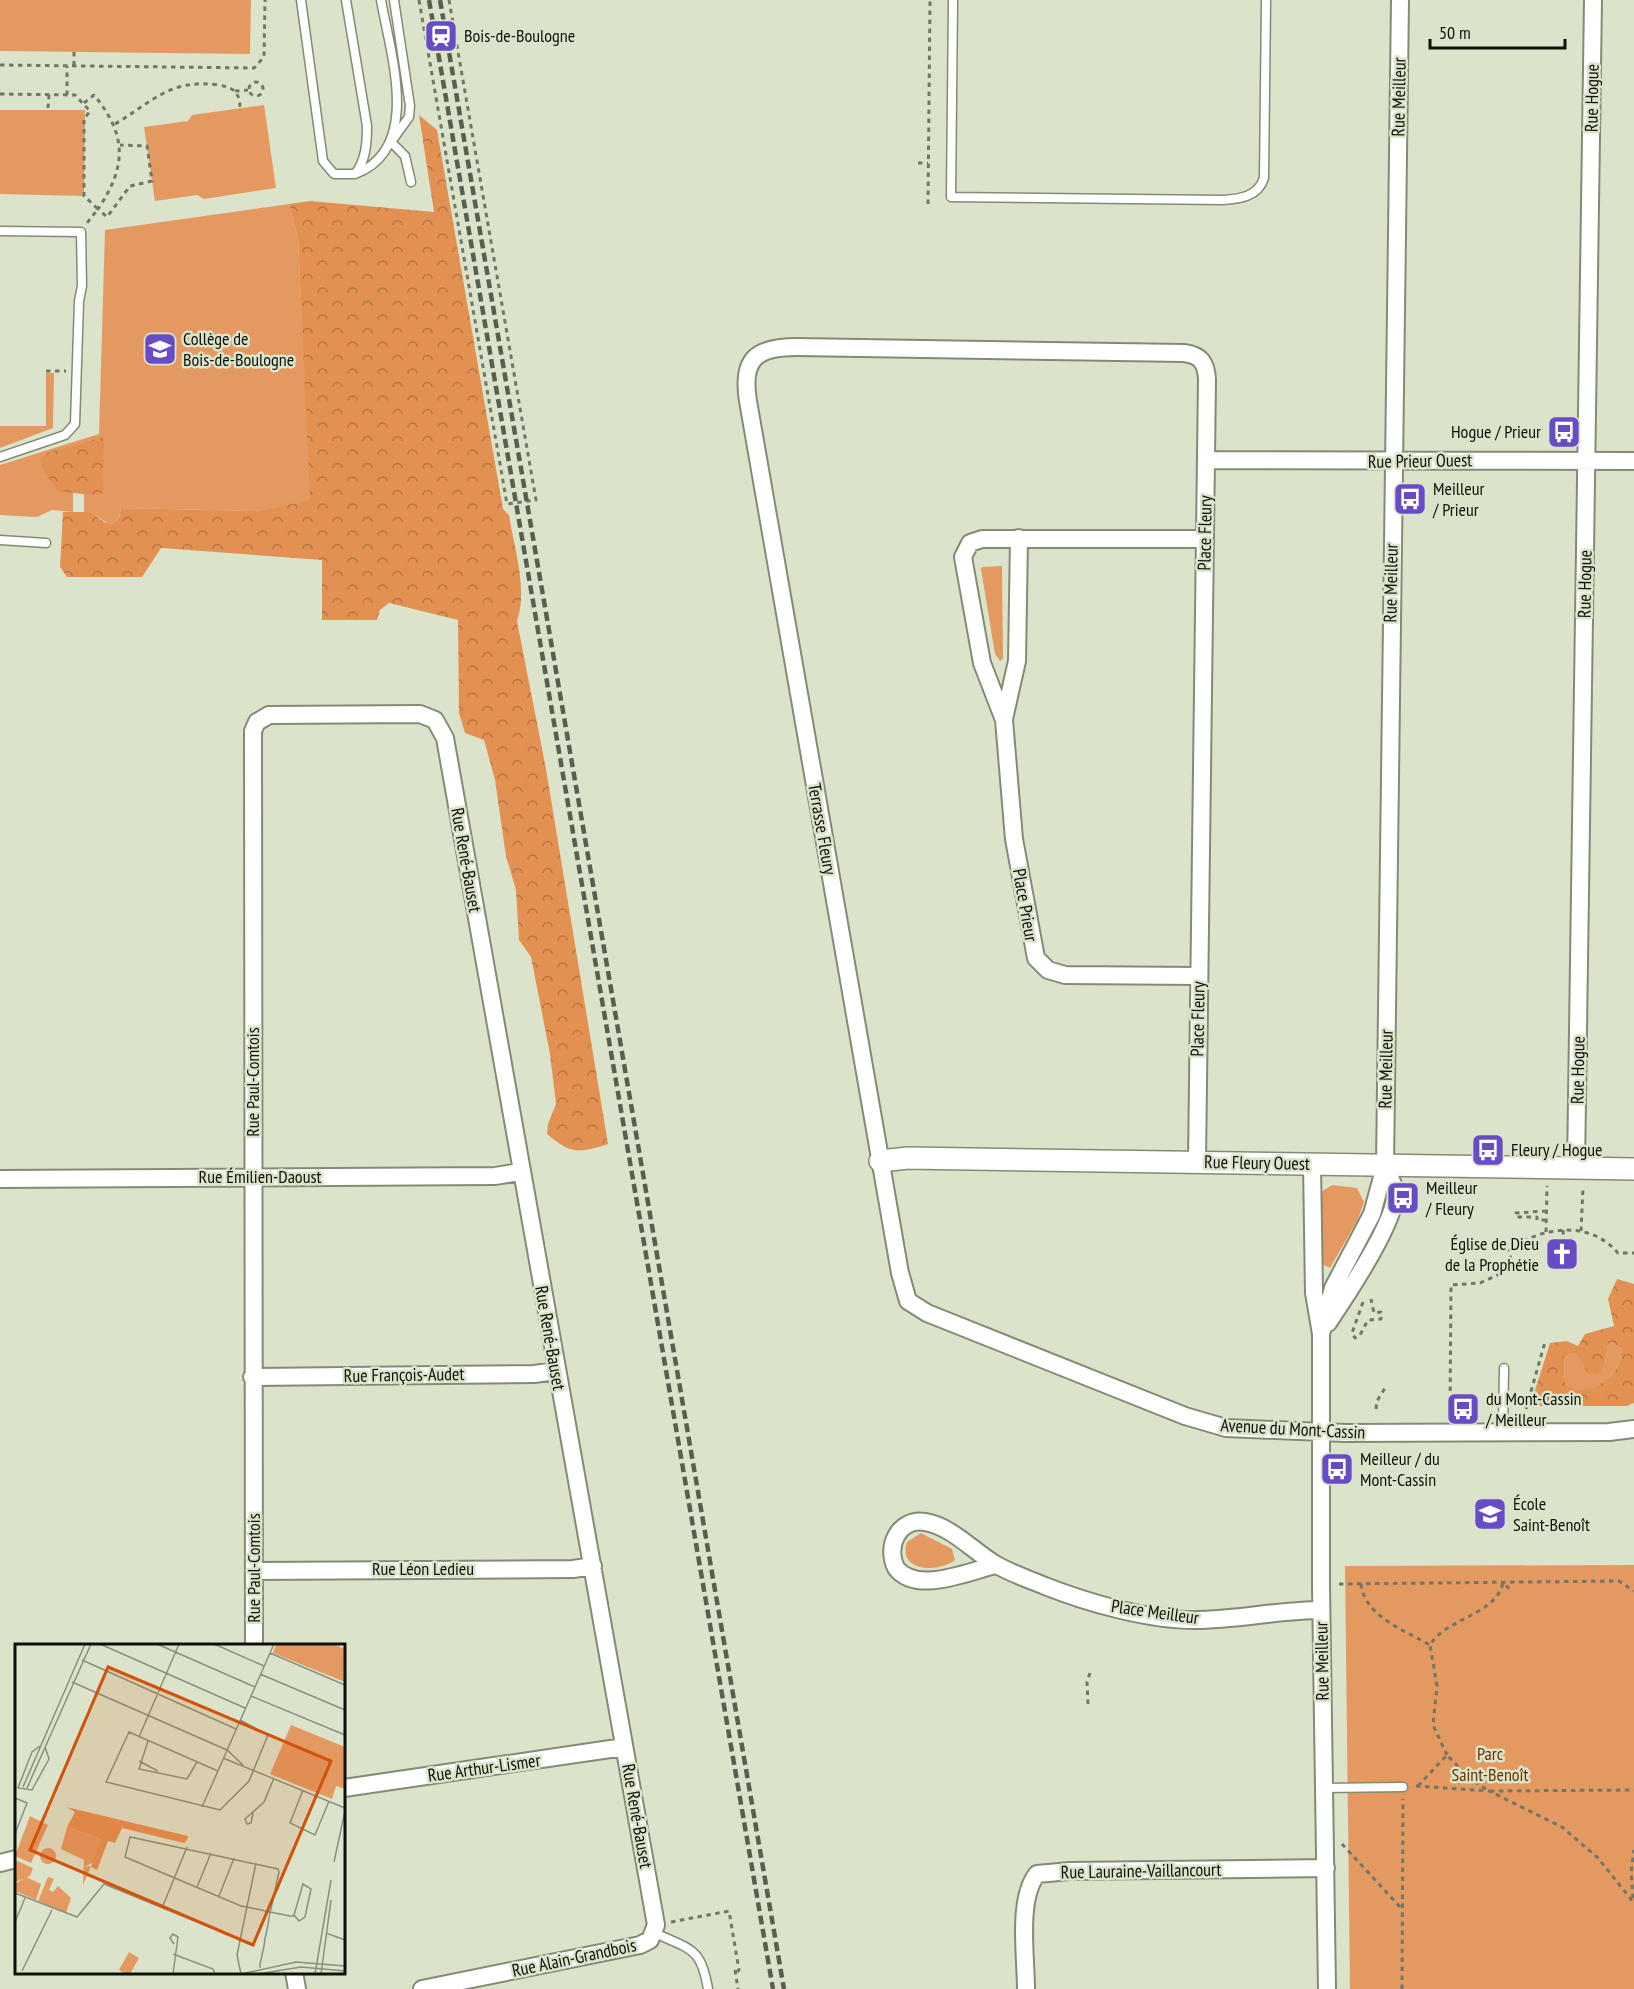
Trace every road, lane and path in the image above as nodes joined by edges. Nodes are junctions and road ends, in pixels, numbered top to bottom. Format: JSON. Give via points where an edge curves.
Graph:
{"nodes":[{"id":1,"x":265,"y":0,"type":"edge"},
{"id":2,"x":301,"y":0,"type":"edge"},
{"id":3,"x":346,"y":0,"type":"edge"},
{"id":4,"x":381,"y":0,"type":"edge"},
{"id":5,"x":394,"y":0,"type":"edge"},
{"id":6,"x":419,"y":0,"type":"edge"},
{"id":7,"x":449,"y":0,"type":"edge"},
{"id":8,"x":930,"y":0,"type":"edge"},
{"id":9,"x":953,"y":0,"type":"edge"},
{"id":10,"x":1266,"y":0,"type":"edge"},
{"id":11,"x":1400,"y":0,"type":"edge"},
{"id":12,"x":1593,"y":0,"type":"edge"},
{"id":13,"x":74,"y":52,"type":"dead end"},
{"id":14,"x":0,"y":65,"type":"edge"},
{"id":15,"x":67,"y":66,"type":"junction"},
{"id":16,"x":74,"y":66,"type":"junction"},
{"id":17,"x":248,"y":90,"type":"junction"},
{"id":18,"x":235,"y":91,"type":"junction"},
{"id":19,"x":0,"y":94,"type":"edge"},
{"id":20,"x":49,"y":94,"type":"junction"},
{"id":21,"x":67,"y":94,"type":"junction"},
{"id":22,"x":84,"y":103,"type":"junction"},
{"id":23,"x":48,"y":108,"type":"dead end"},
{"id":24,"x":240,"y":108,"type":"dead end"},
{"id":25,"x":115,"y":124,"type":"junction"},
{"id":26,"x":391,"y":142,"type":"junction"},
{"id":27,"x":120,"y":145,"type":"junction"},
{"id":28,"x":918,"y":163,"type":"dead end"},
{"id":29,"x":928,"y":163,"type":"junction"},
{"id":30,"x":355,"y":174,"type":"junction"},
{"id":31,"x":411,"y":182,"type":"dead end"},
{"id":32,"x":928,"y":204,"type":"dead end"},
{"id":33,"x":98,"y":208,"type":"junction"},
{"id":34,"x":93,"y":214,"type":"dead end"},
{"id":35,"x":0,"y":231,"type":"edge"},
{"id":36,"x":752,"y":360,"type":"joint"},
{"id":37,"x":46,"y":371,"type":"dead end"},
{"id":38,"x":54,"y":371,"type":"dead end"},
{"id":39,"x":0,"y":457,"type":"edge"},
{"id":40,"x":1206,"y":460,"type":"junction"},
{"id":41,"x":1586,"y":460,"type":"junction"},
{"id":42,"x":1634,"y":460,"type":"edge"},
{"id":43,"x":1394,"y":462,"type":"junction"},
{"id":44,"x":1018,"y":538,"type":"junction"},
{"id":45,"x":1205,"y":539,"type":"junction"},
{"id":46,"x":0,"y":540,"type":"edge"},
{"id":47,"x":46,"y":543,"type":"dead end"},
{"id":48,"x":1004,"y":720,"type":"junction"},
{"id":49,"x":445,"y":738,"type":"joint"},
{"id":50,"x":1199,"y":976,"type":"junction"},
{"id":51,"x":880,"y":1161,"type":"junction"},
{"id":52,"x":1197,"y":1162,"type":"junction"},
{"id":53,"x":1312,"y":1164,"type":"junction"},
{"id":54,"x":1385,"y":1166,"type":"junction"},
{"id":55,"x":1634,"y":1169,"type":"edge"},
{"id":56,"x":520,"y":1173,"type":"junction"},
{"id":57,"x":1580,"y":1176,"type":"junction"},
{"id":58,"x":252,"y":1177,"type":"junction"},
{"id":59,"x":0,"y":1179,"type":"edge"},
{"id":60,"x":1548,"y":1185,"type":"dead end"},
{"id":61,"x":1546,"y":1211,"type":"junction"},
{"id":62,"x":1546,"y":1220,"type":"junction"},
{"id":63,"x":1563,"y":1230,"type":"junction"},
{"id":64,"x":1546,"y":1232,"type":"junction"},
{"id":65,"x":1581,"y":1232,"type":"junction"},
{"id":66,"x":1564,"y":1246,"type":"dead end"},
{"id":67,"x":1634,"y":1253,"type":"edge"},
{"id":68,"x":1511,"y":1260,"type":"dead end"},
{"id":69,"x":1511,"y":1269,"type":"dead end"},
{"id":70,"x":906,"y":1298,"type":"joint"},
{"id":71,"x":1371,"y":1299,"type":"dead end"},
{"id":72,"x":1362,"y":1309,"type":"dead end"},
{"id":73,"x":1321,"y":1334,"type":"junction"},
{"id":74,"x":1545,"y":1342,"type":"dead end"},
{"id":75,"x":1504,"y":1368,"type":"dead end"},
{"id":76,"x":556,"y":1371,"type":"junction"},
{"id":77,"x":252,"y":1377,"type":"junction"},
{"id":78,"x":1385,"y":1388,"type":"dead end"},
{"id":79,"x":1376,"y":1409,"type":"dead end"},
{"id":80,"x":1450,"y":1409,"type":"dead end"},
{"id":81,"x":1526,"y":1409,"type":"dead end"},
{"id":82,"x":1634,"y":1429,"type":"edge"},
{"id":83,"x":1321,"y":1432,"type":"junction"},
{"id":84,"x":1503,"y":1432,"type":"junction"},
{"id":85,"x":996,"y":1565,"type":"junction"},
{"id":86,"x":593,"y":1566,"type":"junction"},
{"id":87,"x":254,"y":1571,"type":"junction"},
{"id":88,"x":1503,"y":1583,"type":"junction"},
{"id":89,"x":1339,"y":1584,"type":"dead end"},
{"id":90,"x":1361,"y":1584,"type":"junction"},
{"id":91,"x":1512,"y":1591,"type":"dead end"},
{"id":92,"x":1634,"y":1591,"type":"edge"},
{"id":93,"x":1321,"y":1610,"type":"junction"},
{"id":94,"x":254,"y":1644,"type":"edge"},
{"id":95,"x":1430,"y":1646,"type":"junction"},
{"id":96,"x":1090,"y":1673,"type":"dead end"},
{"id":97,"x":1089,"y":1704,"type":"dead end"},
{"id":98,"x":624,"y":1747,"type":"junction"},
{"id":99,"x":1447,"y":1755,"type":"junction"},
{"id":100,"x":1418,"y":1786,"type":"junction"},
{"id":101,"x":1403,"y":1787,"type":"junction"},
{"id":102,"x":345,"y":1788,"type":"edge"},
{"id":103,"x":1324,"y":1788,"type":"junction"},
{"id":104,"x":1634,"y":1790,"type":"edge"},
{"id":105,"x":1489,"y":1791,"type":"junction"},
{"id":106,"x":1342,"y":1844,"type":"dead end"},
{"id":107,"x":1634,"y":1850,"type":"edge"},
{"id":108,"x":15,"y":1859,"type":"edge"},
{"id":109,"x":0,"y":1863,"type":"edge"},
{"id":110,"x":1326,"y":1869,"type":"junction"},
{"id":111,"x":1634,"y":1901,"type":"edge"},
{"id":112,"x":1402,"y":1910,"type":"junction"},
{"id":113,"x":670,"y":1923,"type":"dead end"},
{"id":114,"x":653,"y":1935,"type":"junction"},
{"id":115,"x":294,"y":1974,"type":"edge"},
{"id":116,"x":297,"y":1989,"type":"edge"},
{"id":117,"x":422,"y":1989,"type":"edge"},
{"id":118,"x":708,"y":1989,"type":"edge"},
{"id":119,"x":738,"y":1989,"type":"edge"},
{"id":120,"x":1026,"y":1989,"type":"edge"},
{"id":121,"x":1327,"y":1989,"type":"edge"},
{"id":122,"x":1402,"y":1989,"type":"edge"}],
"edges":[{"from":1,"to":16,"type":"path","via":[[264,57],[254,68]]},
{"from":2,"to":30,"type":"lane","via":[[323,161],[334,174]]},
{"from":3,"to":30,"type":"lane","via":[[367,126],[361,165]]},
{"from":4,"to":26,"type":"lane","via":[[397,98],[397,121]]},
{"from":5,"to":26,"type":"lane","via":[[410,106],[409,117]]},
{"from":6,"to":7,"type":"path","via":[[507,504],[536,500]]},
{"from":8,"to":29,"type":"path"},
{"from":9,"to":10,"type":"lane","via":[[951,197],[1223,200],[1247,197],[1259,188],[1263,178]]},
{"from":11,"to":43,"type":"street","name":"Rue Meilleur"},
{"from":12,"to":41,"type":"street","name":"Rue Hogue"},
{"from":13,"to":16,"type":"path"},
{"from":14,"to":15,"type":"path"},
{"from":15,"to":16,"type":"path"},
{"from":15,"to":21,"type":"path"},
{"from":17,"to":17,"type":"path","via":[[256,97],[263,88],[255,82]]},
{"from":17,"to":18,"type":"path"},
{"from":18,"to":24,"type":"path"},
{"from":18,"to":25,"type":"path","via":[[211,84],[177,88],[149,99]]},
{"from":19,"to":20,"type":"path"},
{"from":20,"to":21,"type":"path"},
{"from":20,"to":23,"type":"path"},
{"from":21,"to":22,"type":"path"},
{"from":22,"to":25,"type":"path","via":[[94,95]]},
{"from":22,"to":33,"type":"path","via":[[90,111],[84,119],[84,196]]},
{"from":25,"to":27,"type":"path"},
{"from":26,"to":30,"type":"lane","via":[[379,161]]},
{"from":26,"to":31,"type":"lane","via":[[405,156]]},
{"from":27,"to":33,"type":"path","via":[[115,181]]},
{"from":27,"to":33,"type":"path","via":[[147,146],[152,181],[130,186],[107,217]]},
{"from":28,"to":29,"type":"path"},
{"from":29,"to":32,"type":"path"},
{"from":33,"to":34,"type":"path"},
{"from":35,"to":39,"type":"lane","via":[[81,232],[82,286],[75,424],[65,435]]},
{"from":36,"to":40,"type":"street","name":"Place Fleury","via":[[765,350],[789,347],[1190,354],[1202,359],[1206,371]]},
{"from":36,"to":51,"type":"street","name":"Terrasse Fleury","via":[[747,371],[747,393]]},
{"from":37,"to":38,"type":"path"},
{"from":40,"to":43,"type":"street","name":"Rue Prieur Ouest"},
{"from":40,"to":45,"type":"street","name":"Place Fleury"},
{"from":41,"to":42,"type":"street","name":"Rue Prieur Ouest"},
{"from":41,"to":43,"type":"street","name":"Rue Prieur Ouest"},
{"from":41,"to":57,"type":"street","name":"Rue Hogue"},
{"from":43,"to":54,"type":"street","name":"Rue Meilleur"},
{"from":44,"to":45,"type":"street","name":"Place Prieur"},
{"from":44,"to":48,"type":"street","name":"Place Prieur","via":[[1017,661]]},
{"from":44,"to":48,"type":"street","name":"Place Prieur","via":[[974,540],[963,557],[982,663]]},
{"from":45,"to":50,"type":"street","name":"Place Fleury"},
{"from":46,"to":47,"type":"lane"},
{"from":48,"to":50,"type":"street","name":"Place Prieur","via":[[1014,839],[1032,944],[1040,963],[1065,975]]},
{"from":49,"to":56,"type":"street","name":"Rue René-Bauset"},
{"from":49,"to":58,"type":"street","name":"Rue Paul-Comtois","via":[[435,720],[420,714],[269,715],[255,726]]},
{"from":50,"to":52,"type":"street","name":"Place Fleury"},
{"from":51,"to":52,"type":"street","name":"Rue Fleury Ouest","via":[[908,1158]]},
{"from":51,"to":70,"type":"street","name":"Terrasse Fleury"},
{"from":52,"to":53,"type":"street","name":"Rue Fleury Ouest"},
{"from":53,"to":54,"type":"street","name":"Rue Fleury Ouest"},
{"from":53,"to":73,"type":"street","name":"Rue Meilleur","via":[[1314,1293]]},
{"from":54,"to":57,"type":"street","name":"Rue Fleury Ouest"},
{"from":54,"to":73,"type":"street","name":"Rue Meilleur","via":[[1372,1214],[1333,1288]]},
{"from":55,"to":57,"type":"street","name":"Rue Fleury Ouest"},
{"from":56,"to":58,"type":"street","name":"Rue Émilien-Daoust"},
{"from":56,"to":76,"type":"street","name":"Rue René-Bauset"},
{"from":57,"to":65,"type":"path"},
{"from":58,"to":59,"type":"street","name":"Rue Émilien-Daoust"},
{"from":58,"to":77,"type":"street","name":"Rue Paul-Comtois"},
{"from":60,"to":61,"type":"path"},
{"from":61,"to":62,"type":"path"},
{"from":61,"to":62,"type":"path","via":[[1516,1213],[1516,1217]]},
{"from":62,"to":64,"type":"path"},
{"from":63,"to":64,"type":"path"},
{"from":63,"to":65,"type":"path"},
{"from":63,"to":66,"type":"path"},
{"from":64,"to":68,"type":"path","via":[[1512,1246]]},
{"from":65,"to":67,"type":"path","via":[[1610,1244],[1618,1253]]},
{"from":69,"to":80,"type":"path","via":[[1480,1283],[1451,1285]]},
{"from":70,"to":83,"type":"street","name":"Avenue du Mont-Cassin","via":[[927,1313],[1199,1422],[1226,1428]]},
{"from":71,"to":72,"type":"path","via":[[1374,1313],[1381,1312],[1381,1319],[1368,1320],[1355,1338],[1352,1333]]},
{"from":73,"to":83,"type":"street","name":"Rue Meilleur"},
{"from":74,"to":81,"type":"path"},
{"from":75,"to":84,"type":"lane"},
{"from":76,"to":77,"type":"street","name":"Rue François-Audet"},
{"from":76,"to":86,"type":"street","name":"Rue René-Bauset"},
{"from":77,"to":87,"type":"street","name":"Rue Paul-Comtois"},
{"from":78,"to":79,"type":"path"},
{"from":82,"to":84,"type":"street","name":"Avenue du Mont-Cassin"},
{"from":83,"to":84,"type":"street","name":"Avenue du Mont-Cassin"},
{"from":83,"to":93,"type":"street","name":"Rue Meilleur"},
{"from":85,"to":85,"type":"street","name":"Place Meilleur","via":[[923,1521],[903,1527],[894,1539],[896,1568],[912,1579],[932,1579]]},
{"from":85,"to":93,"type":"street","name":"Place Meilleur","via":[[1096,1603],[1182,1619]]},
{"from":86,"to":87,"type":"street","name":"Rue Léon Ledieu"},
{"from":86,"to":98,"type":"street","name":"Rue René-Bauset"},
{"from":87,"to":94,"type":"street","name":"Rue Paul-Comtois"},
{"from":88,"to":90,"type":"path"},
{"from":88,"to":91,"type":"path"},
{"from":88,"to":92,"type":"path","via":[[1619,1581]]},
{"from":88,"to":95,"type":"path","via":[[1502,1590],[1488,1604],[1446,1627]]},
{"from":89,"to":90,"type":"path"},
{"from":90,"to":95,"type":"path","via":[[1364,1600],[1372,1608]]},
{"from":93,"to":103,"type":"street","name":"Rue Meilleur"},
{"from":95,"to":99,"type":"path","via":[[1437,1686],[1433,1725]]},
{"from":96,"to":97,"type":"path"},
{"from":98,"to":102,"type":"street","name":"Rue Arthur-Lismer"},
{"from":98,"to":114,"type":"street","name":"Rue René-Bauset","via":[[655,1920]]},
{"from":99,"to":100,"type":"path"},
{"from":99,"to":105,"type":"path","via":[[1469,1778]]},
{"from":100,"to":101,"type":"path"},
{"from":100,"to":105,"type":"path"},
{"from":101,"to":103,"type":"lane"},
{"from":101,"to":112,"type":"path"},
{"from":103,"to":110,"type":"street","name":"Rue Meilleur"},
{"from":104,"to":105,"type":"path"},
{"from":105,"to":111,"type":"path","via":[[1562,1827],[1598,1858]]},
{"from":106,"to":112,"type":"path"},
{"from":107,"to":111,"type":"path"},
{"from":108,"to":109,"type":"street"},
{"from":110,"to":120,"type":"street","name":"Rue Lauraine-Vaillancourt","via":[[1037,1874],[1025,1898]]},
{"from":110,"to":121,"type":"street","name":"Rue Meilleur"},
{"from":112,"to":122,"type":"path"},
{"from":113,"to":119,"type":"path","via":[[729,1911],[739,1970]]},
{"from":114,"to":117,"type":"street","name":"Rue Alain-Grandbois","via":[[648,1942],[632,1947]]},
{"from":114,"to":118,"type":"lane","via":[[698,1955],[704,1964]]},
{"from":115,"to":116,"type":"street"}]}
